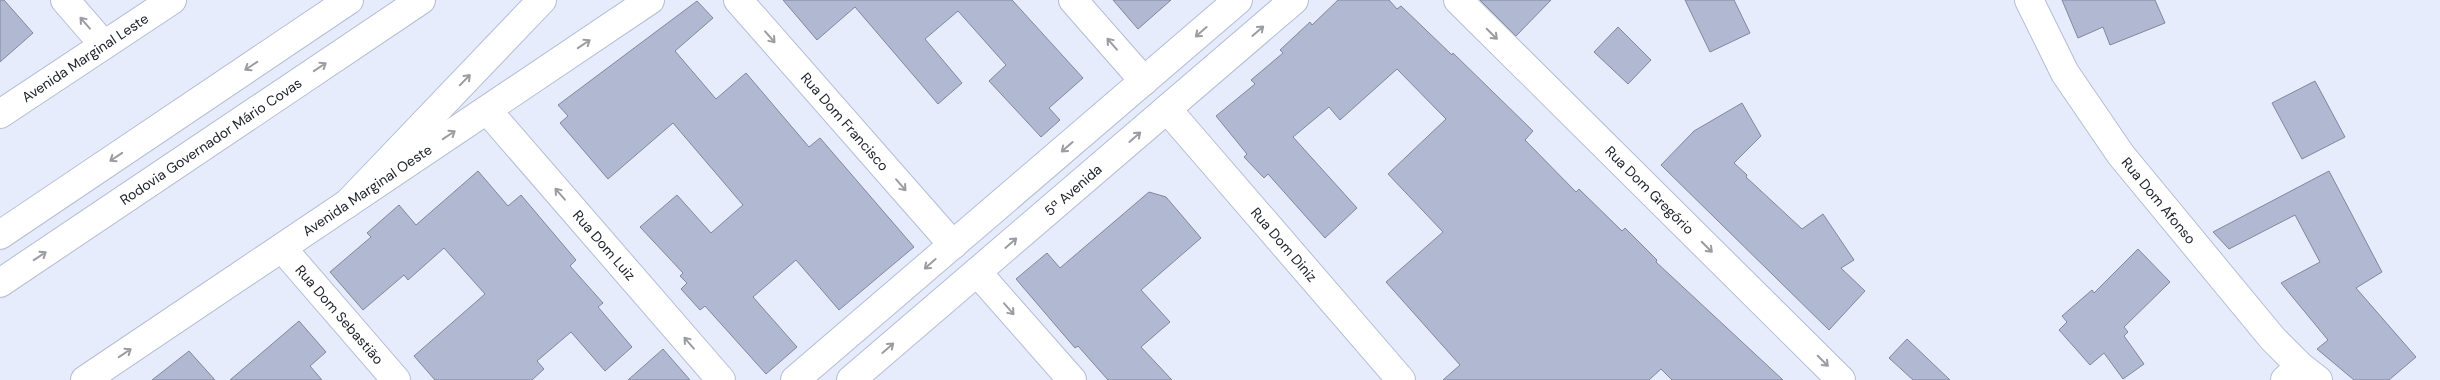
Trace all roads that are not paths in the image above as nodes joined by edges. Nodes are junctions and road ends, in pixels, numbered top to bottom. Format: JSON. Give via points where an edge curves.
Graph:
{"nodes":[{"id":1,"x":65,"y":0,"type":"edge"},
{"id":2,"x":172,"y":0,"type":"edge"},
{"id":3,"x":349,"y":0,"type":"edge"},
{"id":4,"x":421,"y":0,"type":"edge"},
{"id":5,"x":542,"y":0,"type":"edge"},
{"id":6,"x":650,"y":0,"type":"edge"},
{"id":7,"x":738,"y":0,"type":"edge"},
{"id":8,"x":1073,"y":0,"type":"edge"},
{"id":9,"x":1238,"y":0,"type":"edge"},
{"id":10,"x":1294,"y":0,"type":"edge"},
{"id":11,"x":1458,"y":0,"type":"edge"},
{"id":12,"x":2029,"y":0,"type":"edge"},
{"id":13,"x":104,"y":45,"type":"junction"},
{"id":14,"x":1144,"y":81,"type":"junction"},
{"id":15,"x":1167,"y":109,"type":"junction"},
{"id":16,"x":487,"y":110,"type":"junction"},
{"id":17,"x":0,"y":114,"type":"edge"},
{"id":18,"x":347,"y":204,"type":"junction"},
{"id":19,"x":0,"y":235,"type":"edge"},
{"id":20,"x":953,"y":245,"type":"junction"},
{"id":21,"x":282,"y":248,"type":"junction"},
{"id":22,"x":977,"y":272,"type":"junction"},
{"id":23,"x":0,"y":283,"type":"edge"},
{"id":24,"x":2301,"y":375,"type":"edge"},
{"id":25,"x":85,"y":380,"type":"edge"},
{"id":26,"x":396,"y":380,"type":"edge"},
{"id":27,"x":721,"y":380,"type":"edge"},
{"id":28,"x":795,"y":380,"type":"edge"},
{"id":29,"x":851,"y":380,"type":"edge"},
{"id":30,"x":1072,"y":380,"type":"edge"},
{"id":31,"x":1401,"y":380,"type":"edge"},
{"id":32,"x":1842,"y":380,"type":"edge"}],
"edges":[{"from":13,"to":1,"type":"main road","one_way":true},
{"from":2,"to":13,"type":"main road","name":"Avenida Marginal Leste"},
{"from":3,"to":19,"type":"main road","one_way":true},
{"from":23,"to":4,"type":"main road","name":"Rodovia Governador Mário Covas","one_way":true},
{"from":18,"to":5,"type":"main road","one_way":true},
{"from":16,"to":6,"type":"main road","name":"Avenida Marginal Oeste","one_way":true},
{"from":7,"to":20,"type":"main road","name":"Rua Dom Francisco","one_way":true},
{"from":14,"to":8,"type":"main road","one_way":true},
{"from":9,"to":14,"type":"main road","one_way":true},
{"from":15,"to":10,"type":"main road","name":"5ª Avenida","one_way":true},
{"from":11,"to":32,"type":"main road","name":"Rua Dom Gregório","one_way":true},
{"from":12,"to":24,"type":"main road","name":"Rua Dom Afonso","via":[[2065,73],[2121,155]]},
{"from":13,"to":17,"type":"main road","name":"Avenida Marginal Leste"},
{"from":14,"to":20,"type":"main road","one_way":true},
{"from":22,"to":15,"type":"main road","name":"5ª Avenida","one_way":true},
{"from":15,"to":31,"type":"main road","name":"Rua Dom Diniz"},
{"from":18,"to":16,"type":"main road","name":"Avenida Marginal Oeste","one_way":true},
{"from":27,"to":16,"type":"main road","name":"Rua Dom Luiz","one_way":true},
{"from":18,"to":21,"type":"main road","name":"Avenida Marginal Oeste"},
{"from":20,"to":28,"type":"main road","one_way":true},
{"from":25,"to":21,"type":"main road","name":"Avenida Marginal Oeste","one_way":true},
{"from":21,"to":26,"type":"main road","name":"Rua Dom Sebastião"},
{"from":29,"to":22,"type":"main road","name":"5ª Avenida","one_way":true},
{"from":22,"to":30,"type":"main road","one_way":true}]}
